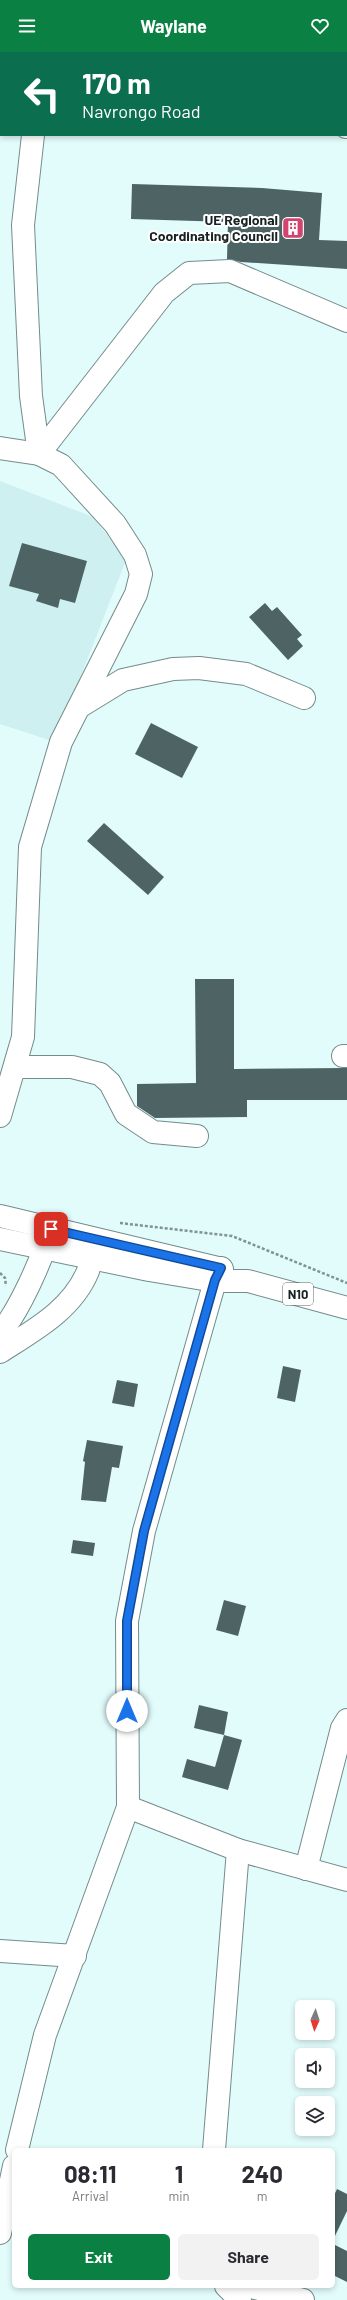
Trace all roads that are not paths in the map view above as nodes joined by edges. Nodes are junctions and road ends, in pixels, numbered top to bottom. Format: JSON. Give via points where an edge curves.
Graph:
{"nodes":[{"id":1,"x":33,"y":136,"type":"edge"},
{"id":2,"x":347,"y":321,"type":"edge"},
{"id":3,"x":0,"y":448,"type":"edge"},
{"id":4,"x":39,"y":454,"type":"junction"},
{"id":5,"x":304,"y":698,"type":"dead end"},
{"id":6,"x":79,"y":707,"type":"junction"},
{"id":7,"x":16,"y":1067,"type":"junction"},
{"id":8,"x":0,"y":1116,"type":"edge"},
{"id":9,"x":196,"y":1136,"type":"dead end"},
{"id":10,"x":0,"y":1216,"type":"edge"},
{"id":11,"x":0,"y":1239,"type":"edge"},
{"id":12,"x":48,"y":1239,"type":"junction"},
{"id":13,"x":93,"y":1249,"type":"junction"},
{"id":14,"x":218,"y":1274,"type":"junction"},
{"id":15,"x":347,"y":1308,"type":"edge"},
{"id":16,"x":0,"y":1333,"type":"edge"},
{"id":17,"x":0,"y":1352,"type":"edge"},
{"id":18,"x":347,"y":1720,"type":"edge"},
{"id":19,"x":128,"y":1807,"type":"junction"},
{"id":20,"x":238,"y":1850,"type":"junction"},
{"id":21,"x":306,"y":1869,"type":"junction"},
{"id":22,"x":347,"y":1880,"type":"edge"},
{"id":23,"x":0,"y":1951,"type":"edge"},
{"id":24,"x":76,"y":1956,"type":"junction"},
{"id":25,"x":17,"y":2148,"type":"edge"},
{"id":26,"x":214,"y":2148,"type":"edge"},
{"id":27,"x":0,"y":2166,"type":"edge"},
{"id":28,"x":12,"y":2167,"type":"edge"},
{"id":29,"x":12,"y":2176,"type":"edge"},
{"id":30,"x":0,"y":2233,"type":"edge"},
{"id":31,"x":228,"y":2288,"type":"edge"},
{"id":32,"x":255,"y":2288,"type":"edge"},
{"id":33,"x":240,"y":2300,"type":"edge"},
{"id":34,"x":303,"y":2300,"type":"edge"}],
"edges":[{"from":1,"to":4,"type":"main road","via":[[23,225],[31,396]]},
{"from":2,"to":4,"type":"main road","via":[[230,271],[190,274],[164,293]]},
{"from":3,"to":4,"type":"main road"},
{"from":4,"to":6,"type":"main road","via":[[61,465],[116,524],[135,555],[141,574],[136,594]]},
{"from":5,"to":6,"type":"main road","via":[[246,674],[199,668],[172,669],[123,680]]},
{"from":6,"to":7,"type":"main road","via":[[61,742],[30,847],[23,1037]]},
{"from":7,"to":8,"type":"main road"},
{"from":7,"to":9,"type":"main road","via":[[72,1066],[100,1074],[110,1083],[126,1114],[153,1132]]},
{"from":10,"to":12,"type":"main road","number":"N10"},
{"from":11,"to":12,"type":"main road","number":"N10"},
{"from":12,"to":13,"type":"main road","number":"N10"},
{"from":12,"to":16,"type":"main road","via":[[12,1315]]},
{"from":13,"to":14,"type":"main road","number":"N10"},
{"from":13,"to":17,"type":"main road","via":[[88,1270],[73,1297],[41,1326]]},
{"from":14,"to":15,"type":"main road","number":"N10"},
{"from":14,"to":19,"type":"main road","via":[[144,1531],[127,1621]]},
{"from":18,"to":21,"type":"main road","via":[[342,1728]]},
{"from":19,"to":20,"type":"main road"},
{"from":19,"to":24,"type":"main road"},
{"from":20,"to":21,"type":"main road"},
{"from":20,"to":26,"type":"main road"},
{"from":21,"to":22,"type":"main road"},
{"from":23,"to":24,"type":"main road"},
{"from":24,"to":25,"type":"main road","via":[[45,2034]]},
{"from":27,"to":28,"type":"main road"},
{"from":29,"to":30,"type":"main road"},
{"from":31,"to":33,"type":"main road"},
{"from":32,"to":34,"type":"main road"}]}
